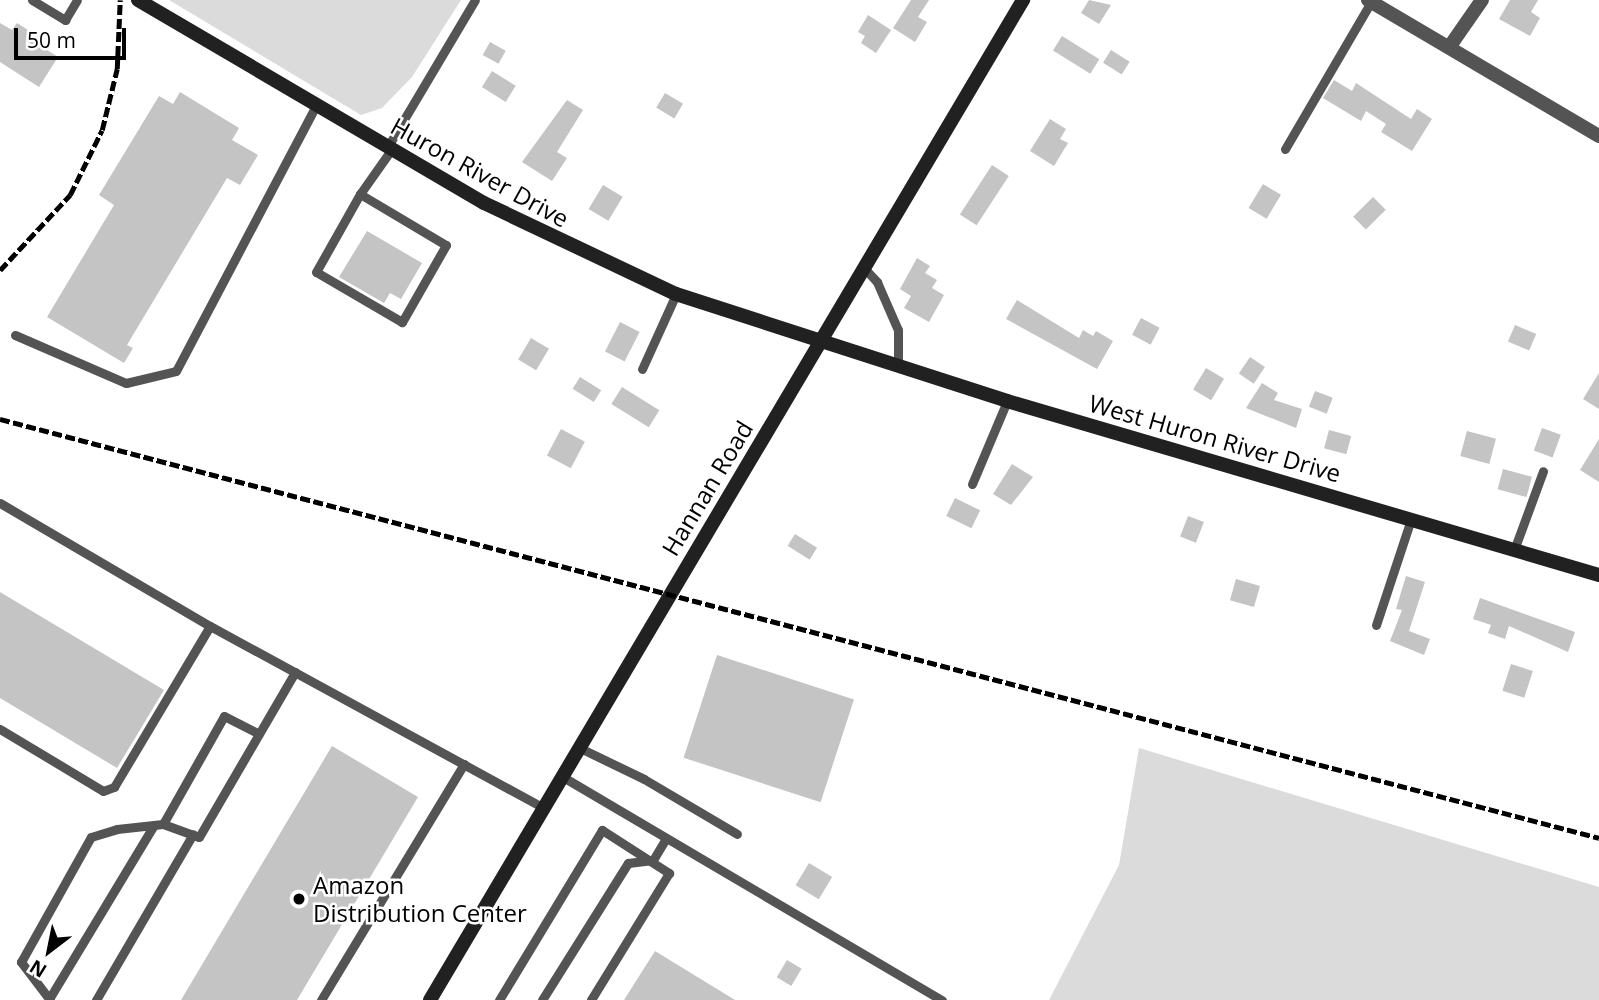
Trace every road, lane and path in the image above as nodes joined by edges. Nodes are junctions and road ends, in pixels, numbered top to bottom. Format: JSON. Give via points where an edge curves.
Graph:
{"nodes":[{"id":1,"x":32,"y":0,"type":"edge"},
{"id":2,"x":77,"y":0,"type":"edge"},
{"id":3,"x":138,"y":0,"type":"edge"},
{"id":4,"x":475,"y":0,"type":"edge"},
{"id":5,"x":1023,"y":0,"type":"edge"},
{"id":6,"x":1482,"y":0,"type":"edge"},
{"id":7,"x":1369,"y":1,"type":"edge"},
{"id":8,"x":1450,"y":46,"type":"junction"},
{"id":9,"x":316,"y":106,"type":"junction"},
{"id":10,"x":1599,"y":136,"type":"edge"},
{"id":11,"x":389,"y":149,"type":"junction"},
{"id":12,"x":1285,"y":149,"type":"dead end"},
{"id":13,"x":360,"y":194,"type":"junction"},
{"id":14,"x":865,"y":270,"type":"junction"},
{"id":15,"x":677,"y":294,"type":"junction"},
{"id":16,"x":15,"y":335,"type":"dead end"},
{"id":17,"x":820,"y":344,"type":"junction"},
{"id":18,"x":898,"y":367,"type":"junction"},
{"id":19,"x":642,"y":369,"type":"dead end"},
{"id":20,"x":1007,"y":401,"type":"junction"},
{"id":21,"x":1543,"y":471,"type":"dead end"},
{"id":22,"x":972,"y":484,"type":"dead end"},
{"id":23,"x":0,"y":503,"type":"edge"},
{"id":24,"x":1411,"y":519,"type":"junction"},
{"id":25,"x":1514,"y":550,"type":"junction"},
{"id":26,"x":1599,"y":575,"type":"edge"},
{"id":27,"x":1376,"y":625,"type":"dead end"},
{"id":28,"x":210,"y":626,"type":"junction"},
{"id":29,"x":295,"y":672,"type":"junction"},
{"id":30,"x":0,"y":729,"type":"edge"},
{"id":31,"x":259,"y":734,"type":"junction"},
{"id":32,"x":580,"y":748,"type":"junction"},
{"id":33,"x":464,"y":764,"type":"junction"},
{"id":34,"x":563,"y":777,"type":"junction"},
{"id":35,"x":544,"y":808,"type":"junction"},
{"id":36,"x":158,"y":825,"type":"junction"},
{"id":37,"x":193,"y":834,"type":"junction"},
{"id":38,"x":737,"y":834,"type":"dead end"},
{"id":39,"x":665,"y":840,"type":"junction"},
{"id":40,"x":653,"y":860,"type":"junction"},
{"id":41,"x":49,"y":999,"type":"edge"},
{"id":42,"x":498,"y":999,"type":"edge"},
{"id":43,"x":96,"y":1000,"type":"edge"},
{"id":44,"x":321,"y":1000,"type":"edge"},
{"id":45,"x":430,"y":1000,"type":"edge"},
{"id":46,"x":542,"y":1000,"type":"edge"},
{"id":47,"x":591,"y":1000,"type":"edge"},
{"id":48,"x":942,"y":1000,"type":"edge"}],
"edges":[{"from":1,"to":2,"type":"lane","via":[[65,20]]},
{"from":3,"to":9,"type":"main road","name":"Huron River Drive"},
{"from":4,"to":11,"type":"lane"},
{"from":5,"to":14,"type":"main road","name":"Hannan Road"},
{"from":6,"to":8,"type":"street"},
{"from":7,"to":8,"type":"street"},
{"from":7,"to":12,"type":"lane"},
{"from":8,"to":10,"type":"street"},
{"from":9,"to":11,"type":"main road","name":"Huron River Drive"},
{"from":9,"to":16,"type":"lane","via":[[176,371],[126,383]]},
{"from":11,"to":13,"type":"lane"},
{"from":11,"to":15,"type":"main road","name":"Huron River Drive","via":[[502,213]]},
{"from":13,"to":13,"type":"lane","via":[[316,272],[402,322],[446,245]]},
{"from":14,"to":17,"type":"main road","name":"Hannan Road"},
{"from":14,"to":18,"type":"lane","via":[[877,282],[898,330]]},
{"from":15,"to":17,"type":"main road","name":"Huron River Drive"},
{"from":15,"to":19,"type":"lane"},
{"from":17,"to":18,"type":"main road","name":"West Huron River Drive"},
{"from":17,"to":32,"type":"main road","name":"Hannan Road"},
{"from":18,"to":20,"type":"main road","name":"West Huron River Drive"},
{"from":20,"to":22,"type":"lane"},
{"from":20,"to":24,"type":"main road","name":"West Huron River Drive"},
{"from":21,"to":25,"type":"lane"},
{"from":23,"to":28,"type":"lane"},
{"from":24,"to":25,"type":"main road","name":"West Huron River Drive"},
{"from":24,"to":27,"type":"lane"},
{"from":25,"to":26,"type":"main road","name":"West Huron River Drive"},
{"from":28,"to":29,"type":"lane"},
{"from":28,"to":30,"type":"lane","via":[[114,788],[103,790]]},
{"from":29,"to":31,"type":"lane"},
{"from":29,"to":33,"type":"lane"},
{"from":31,"to":36,"type":"lane","via":[[224,716]]},
{"from":31,"to":37,"type":"lane","via":[[199,837]]},
{"from":32,"to":34,"type":"main road","name":"Hannan Road"},
{"from":32,"to":38,"type":"lane","via":[[644,779]]},
{"from":33,"to":35,"type":"lane"},
{"from":33,"to":44,"type":"lane"},
{"from":34,"to":35,"type":"main road","name":"Hannan Road"},
{"from":34,"to":39,"type":"lane"},
{"from":35,"to":45,"type":"main road","name":"Hannan Road"},
{"from":36,"to":37,"type":"lane"},
{"from":36,"to":41,"type":"lane"},
{"from":36,"to":41,"type":"lane","via":[[91,837],[21,962]]},
{"from":37,"to":43,"type":"lane"},
{"from":39,"to":40,"type":"lane"},
{"from":39,"to":48,"type":"lane"},
{"from":40,"to":42,"type":"lane","via":[[601,830]]},
{"from":40,"to":46,"type":"lane","via":[[628,863]]},
{"from":40,"to":47,"type":"lane","via":[[668,873]]}]}
